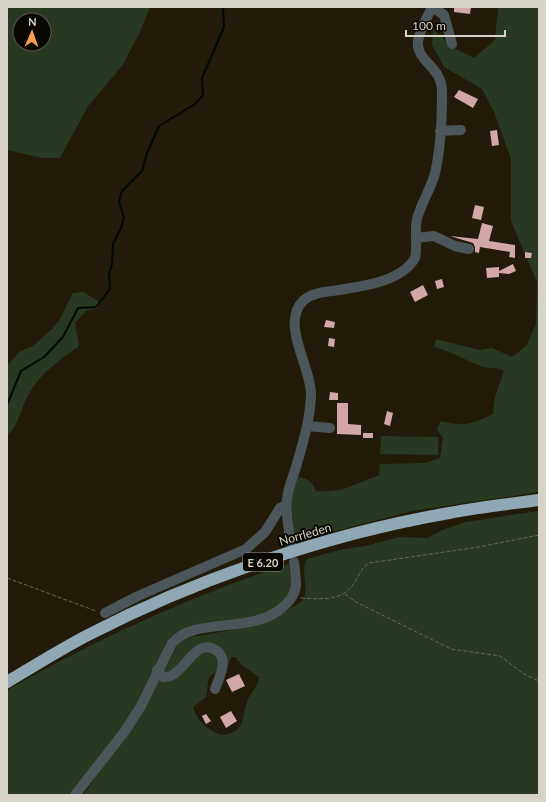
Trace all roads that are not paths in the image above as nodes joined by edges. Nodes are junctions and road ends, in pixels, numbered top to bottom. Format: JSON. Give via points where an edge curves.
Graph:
{"nodes":[{"id":1,"x":432,"y":7,"type":"edge"},
{"id":2,"x":452,"y":44,"type":"dead end"},
{"id":3,"x":461,"y":130,"type":"dead end"},
{"id":4,"x":440,"y":131,"type":"junction"},
{"id":5,"x":416,"y":238,"type":"junction"},
{"id":6,"x":469,"y":250,"type":"dead end"},
{"id":7,"x":307,"y":426,"type":"junction"},
{"id":8,"x":330,"y":428,"type":"dead end"},
{"id":9,"x":539,"y":500,"type":"edge"},
{"id":10,"x":286,"y":505,"type":"junction"},
{"id":11,"x":291,"y":544,"type":"dead end"},
{"id":12,"x":294,"y":562,"type":"dead end"},
{"id":13,"x":105,"y":613,"type":"road end"},
{"id":14,"x":158,"y":670,"type":"junction"},
{"id":15,"x":7,"y":682,"type":"edge"},
{"id":16,"x":215,"y":689,"type":"dead end"},
{"id":17,"x":75,"y":795,"type":"edge"}],
"edges":[{"from":1,"to":2,"type":"street","via":[[444,15]]},
{"from":1,"to":4,"type":"street","via":[[419,37],[418,47],[423,58],[441,80]]},
{"from":3,"to":4,"type":"street"},
{"from":4,"to":5,"type":"street","via":[[435,174],[418,214]]},
{"from":5,"to":6,"type":"street","via":[[434,236]]},
{"from":5,"to":7,"type":"street","via":[[415,258],[397,274],[369,284],[316,294],[305,299],[300,305],[295,327],[311,385]]},
{"from":7,"to":8,"type":"street"},
{"from":7,"to":10,"type":"street"},
{"from":9,"to":15,"type":"highway","name":"Norrleden","number":"E 6.20","via":[[428,517],[282,555],[187,590],[101,629]]},
{"from":10,"to":11,"type":"street"},
{"from":10,"to":13,"type":"street","via":[[280,508],[265,532],[246,549]]},
{"from":12,"to":14,"type":"street","via":[[296,586],[293,595],[281,608],[258,620],[178,636]]},
{"from":14,"to":16,"type":"street","via":[[163,677],[173,675],[196,651],[212,648],[219,652],[223,659]]},
{"from":14,"to":17,"type":"street","via":[[141,706],[125,731]]}]}
